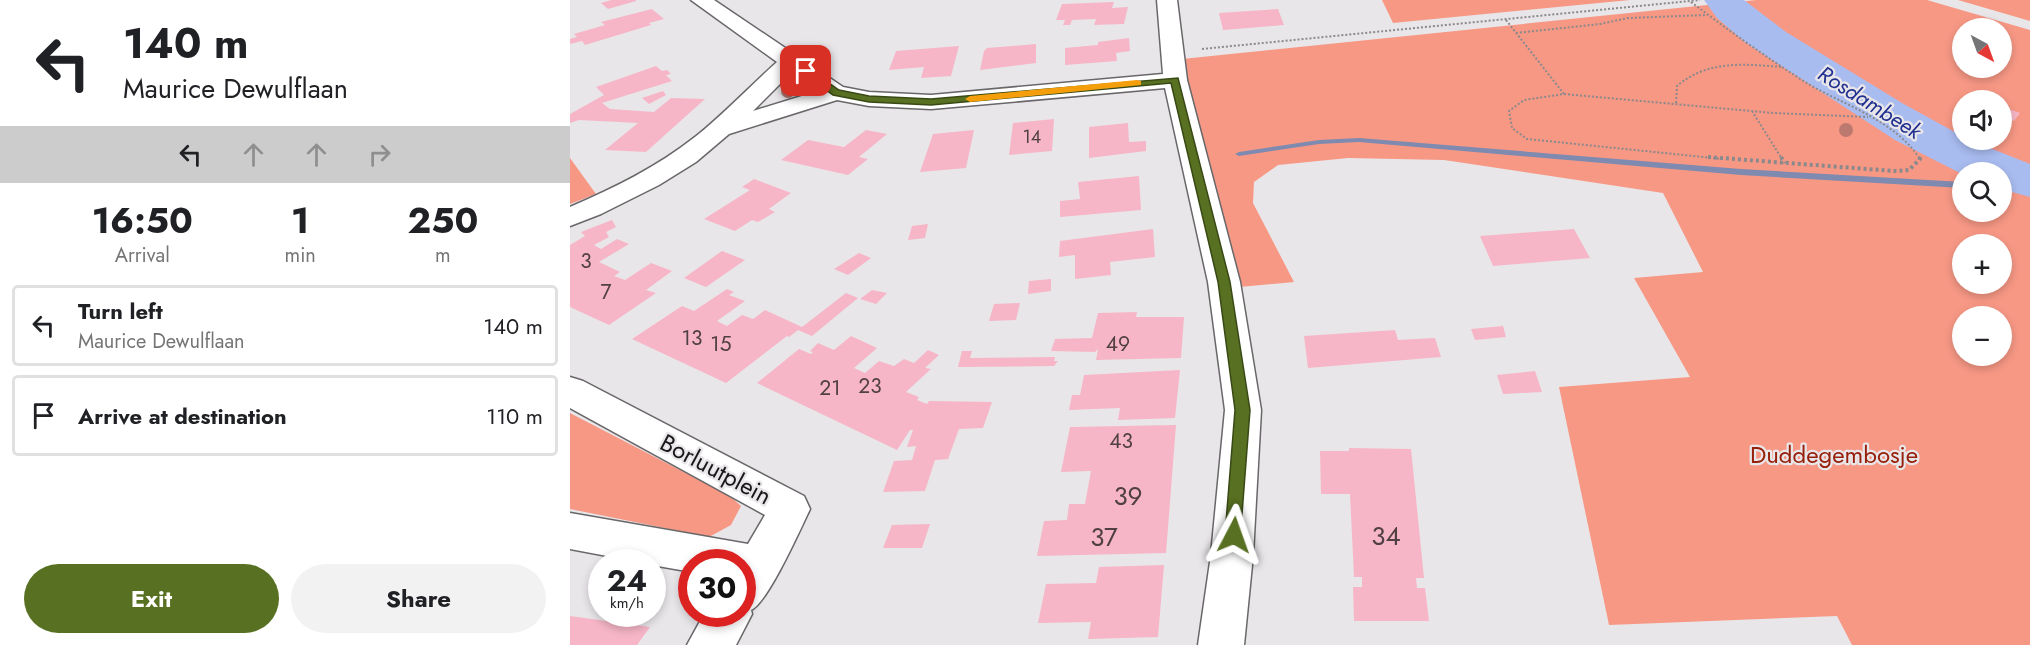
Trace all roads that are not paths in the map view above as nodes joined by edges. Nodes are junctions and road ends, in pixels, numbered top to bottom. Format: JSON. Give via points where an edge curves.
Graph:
{"nodes":[{"id":1,"x":701,"y":0,"type":"edge"},
{"id":2,"x":1167,"y":0,"type":"edge"},
{"id":3,"x":791,"y":61,"type":"junction"},
{"id":4,"x":1173,"y":66,"type":"junction"},
{"id":5,"x":836,"y":93,"type":"junction"},
{"id":6,"x":721,"y":129,"type":"junction"},
{"id":7,"x":570,"y":217,"type":"edge"},
{"id":8,"x":570,"y":391,"type":"edge"},
{"id":9,"x":570,"y":531,"type":"edge"},
{"id":10,"x":678,"y":556,"type":"edge"},
{"id":11,"x":756,"y":557,"type":"edge"},
{"id":12,"x":722,"y":627,"type":"edge"},
{"id":13,"x":710,"y":645,"type":"edge"},
{"id":14,"x":1221,"y":645,"type":"edge"}],
"edges":[{"from":1,"to":3,"type":"street"},
{"from":2,"to":4,"type":"street"},
{"from":3,"to":5,"type":"street"},
{"from":3,"to":6,"type":"street"},
{"from":4,"to":5,"type":"street","via":[[931,102]]},
{"from":4,"to":14,"type":"street","via":[[1224,282],[1243,410]]},
{"from":5,"to":6,"type":"street"},
{"from":6,"to":7,"type":"street","via":[[628,193]]},
{"from":8,"to":11,"type":"street","name":"Borluutplein","via":[[790,509]]},
{"from":9,"to":10,"type":"street","name":"Borluutplein"},
{"from":12,"to":13,"type":"street"}]}
